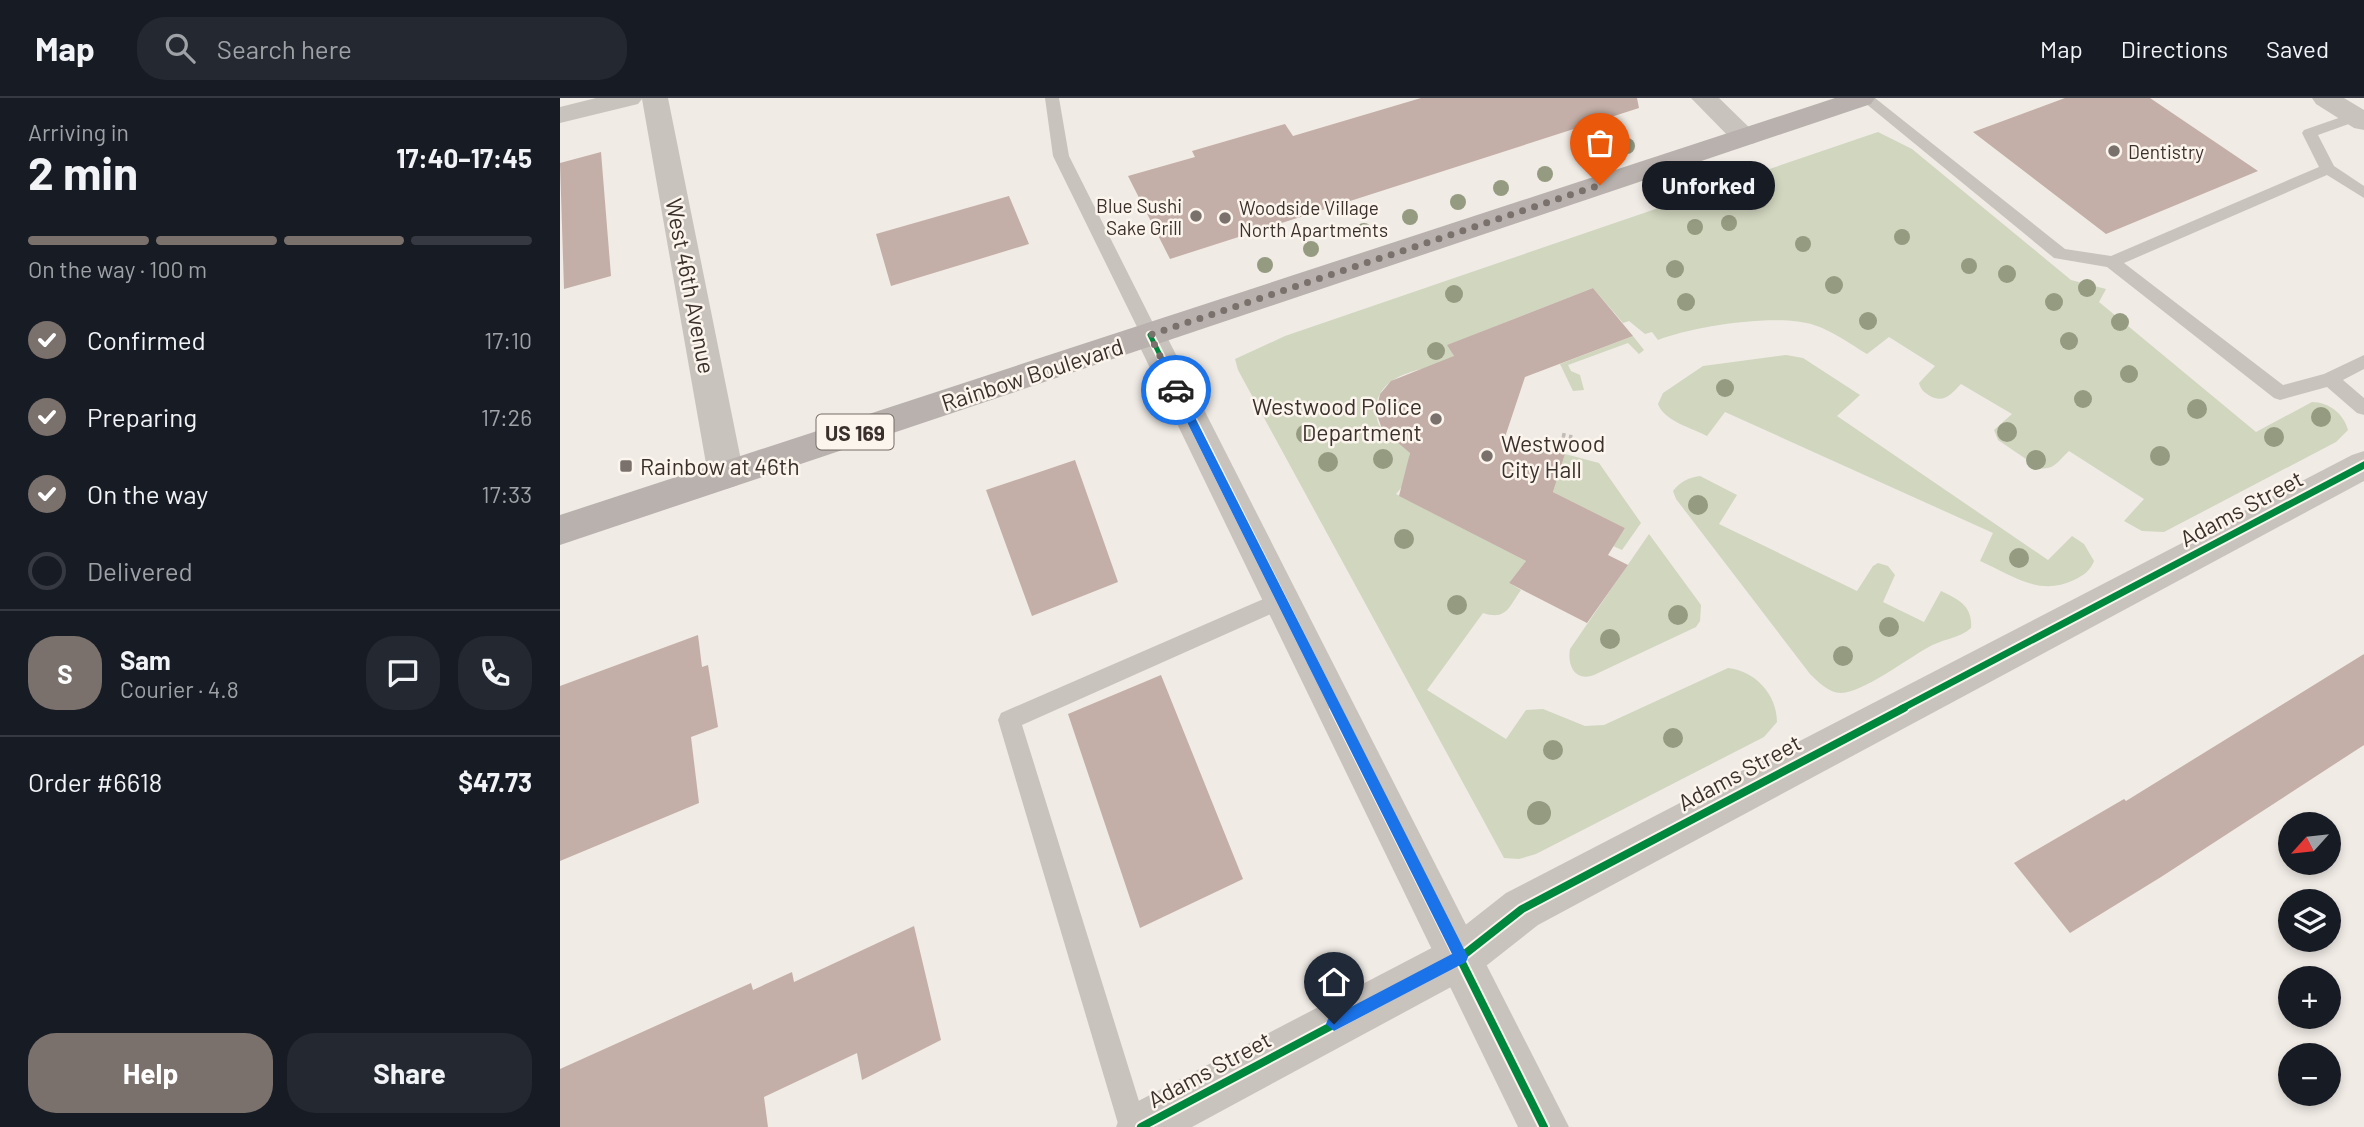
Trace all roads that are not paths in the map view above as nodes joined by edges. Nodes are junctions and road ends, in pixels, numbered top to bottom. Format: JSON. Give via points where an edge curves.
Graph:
{"nodes":[{"id":1,"x":629,"y":98,"type":"edge"},
{"id":2,"x":655,"y":98,"type":"edge"},
{"id":3,"x":1052,"y":98,"type":"edge"},
{"id":4,"x":1704,"y":98,"type":"edge"},
{"id":5,"x":1864,"y":98,"type":"edge"},
{"id":6,"x":2325,"y":98,"type":"edge"},
{"id":7,"x":560,"y":114,"type":"edge"},
{"id":8,"x":2359,"y":119,"type":"edge"},
{"id":9,"x":1745,"y":137,"type":"junction"},
{"id":10,"x":2328,"y":169,"type":"junction"},
{"id":11,"x":2364,"y":193,"type":"edge"},
{"id":12,"x":2112,"y":262,"type":"junction"},
{"id":13,"x":1150,"y":335,"type":"junction"},
{"id":14,"x":2364,"y":361,"type":"edge"},
{"id":15,"x":2330,"y":379,"type":"junction"},
{"id":16,"x":2364,"y":408,"type":"edge"},
{"id":17,"x":2364,"y":465,"type":"edge"},
{"id":18,"x":726,"y":475,"type":"junction"},
{"id":19,"x":560,"y":530,"type":"edge"},
{"id":20,"x":1282,"y":600,"type":"junction"},
{"id":21,"x":1461,"y":957,"type":"junction"},
{"id":22,"x":1133,"y":1127,"type":"edge"},
{"id":23,"x":1141,"y":1127,"type":"edge"},
{"id":24,"x":1545,"y":1127,"type":"edge"}],
"edges":[{"from":1,"to":7,"type":"street"},
{"from":2,"to":18,"type":"street","name":"West 46th Avenue"},
{"from":3,"to":13,"type":"lane","via":[[1061,156]]},
{"from":4,"to":9,"type":"street"},
{"from":5,"to":9,"type":"main road","name":"Rainbow Boulevard","number":"US 169"},
{"from":5,"to":12,"type":"lane","via":[[2060,254]]},
{"from":6,"to":8,"type":"street"},
{"from":8,"to":10,"type":"lane","via":[[2309,133]]},
{"from":9,"to":13,"type":"main road","name":"Rainbow Boulevard","number":"US 169"},
{"from":10,"to":11,"type":"lane"},
{"from":10,"to":12,"type":"lane"},
{"from":12,"to":15,"type":"lane","via":[[2280,393]]},
{"from":13,"to":18,"type":"main road","name":"Rainbow Boulevard","number":"US 169"},
{"from":13,"to":20,"type":"street"},
{"from":14,"to":15,"type":"lane"},
{"from":15,"to":16,"type":"lane"},
{"from":17,"to":21,"type":"street","name":"Adams Street","via":[[1522,909]]},
{"from":18,"to":19,"type":"main road","name":"Rainbow Boulevard","number":"US 169"},
{"from":20,"to":21,"type":"street"},
{"from":20,"to":22,"type":"lane","via":[[1009,720]]},
{"from":21,"to":23,"type":"street","name":"Adams Street"},
{"from":21,"to":24,"type":"street"}]}
